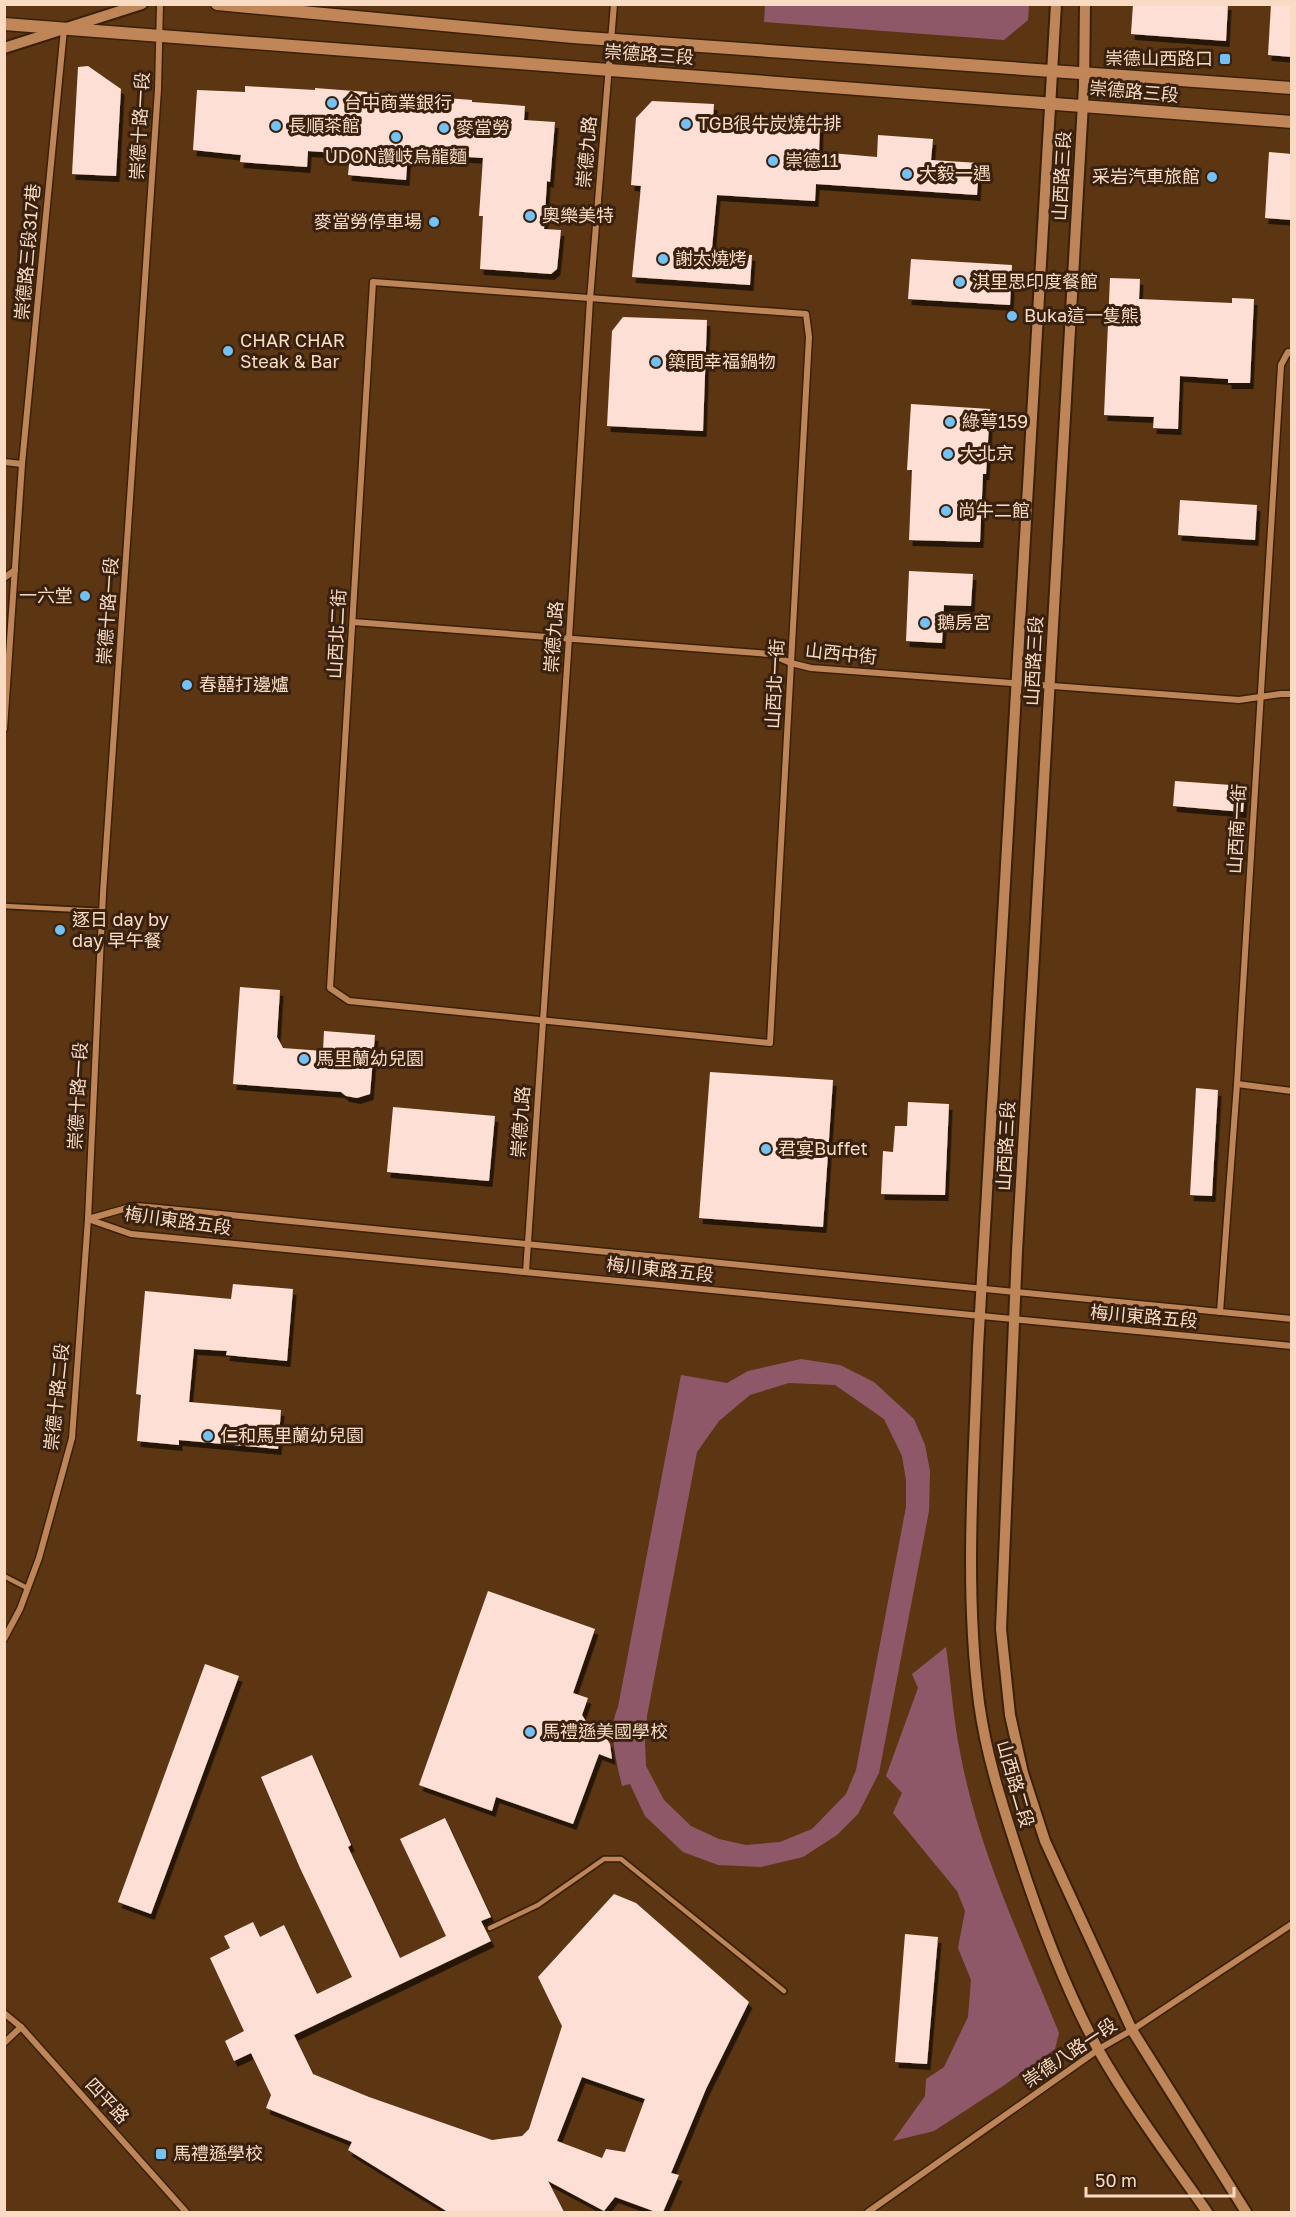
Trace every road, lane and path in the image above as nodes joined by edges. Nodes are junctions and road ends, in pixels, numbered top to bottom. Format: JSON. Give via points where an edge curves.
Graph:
{"nodes":[{"id":1,"x":142,"y":4,"type":"edge"},
{"id":2,"x":160,"y":4,"type":"edge"},
{"id":3,"x":217,"y":4,"type":"edge"},
{"id":4,"x":614,"y":4,"type":"edge"},
{"id":5,"x":1056,"y":4,"type":"edge"},
{"id":6,"x":1085,"y":4,"type":"edge"},
{"id":7,"x":4,"y":24,"type":"edge"},
{"id":8,"x":64,"y":29,"type":"junction"},
{"id":9,"x":159,"y":36,"type":"junction"},
{"id":10,"x":611,"y":39,"type":"junction"},
{"id":11,"x":4,"y":48,"type":"edge"},
{"id":12,"x":609,"y":70,"type":"junction"},
{"id":13,"x":1051,"y":71,"type":"junction"},
{"id":14,"x":1084,"y":73,"type":"junction"},
{"id":15,"x":1292,"y":88,"type":"edge"},
{"id":16,"x":1049,"y":103,"type":"junction"},
{"id":17,"x":1082,"y":106,"type":"junction"},
{"id":18,"x":1292,"y":122,"type":"edge"},
{"id":19,"x":590,"y":298,"type":"junction"},
{"id":20,"x":1292,"y":352,"type":"edge"},
{"id":21,"x":4,"y":462,"type":"edge"},
{"id":22,"x":22,"y":464,"type":"junction"},
{"id":23,"x":15,"y":570,"type":"junction"},
{"id":24,"x":4,"y":578,"type":"edge"},
{"id":25,"x":352,"y":622,"type":"junction"},
{"id":26,"x":569,"y":638,"type":"junction"},
{"id":27,"x":791,"y":663,"type":"junction"},
{"id":28,"x":1017,"y":683,"type":"junction"},
{"id":29,"x":1049,"y":685,"type":"junction"},
{"id":30,"x":1292,"y":694,"type":"edge"},
{"id":31,"x":1260,"y":698,"type":"junction"},
{"id":32,"x":4,"y":729,"type":"edge"},
{"id":33,"x":4,"y":906,"type":"edge"},
{"id":34,"x":102,"y":911,"type":"junction"},
{"id":35,"x":543,"y":1021,"type":"junction"},
{"id":36,"x":1237,"y":1084,"type":"junction"},
{"id":37,"x":1292,"y":1091,"type":"edge"},
{"id":38,"x":88,"y":1219,"type":"junction"},
{"id":39,"x":528,"y":1245,"type":"junction"},
{"id":40,"x":526,"y":1272,"type":"junction"},
{"id":41,"x":981,"y":1288,"type":"junction"},
{"id":42,"x":1015,"y":1292,"type":"junction"},
{"id":43,"x":1220,"y":1312,"type":"junction"},
{"id":44,"x":980,"y":1316,"type":"junction"},
{"id":45,"x":1013,"y":1319,"type":"junction"},
{"id":46,"x":1292,"y":1319,"type":"edge"},
{"id":47,"x":1292,"y":1346,"type":"edge"},
{"id":48,"x":4,"y":1576,"type":"edge"},
{"id":49,"x":27,"y":1588,"type":"junction"},
{"id":50,"x":4,"y":1639,"type":"edge"},
{"id":51,"x":1292,"y":1924,"type":"edge"},
{"id":52,"x":490,"y":1928,"type":"dead end"},
{"id":53,"x":784,"y":1991,"type":"dead end"},
{"id":54,"x":4,"y":2013,"type":"edge"},
{"id":55,"x":21,"y":2027,"type":"junction"},
{"id":56,"x":1132,"y":2030,"type":"junction"},
{"id":57,"x":4,"y":2043,"type":"edge"},
{"id":58,"x":1099,"y":2049,"type":"junction"},
{"id":59,"x":186,"y":2212,"type":"edge"},
{"id":60,"x":868,"y":2212,"type":"edge"},
{"id":61,"x":1207,"y":2212,"type":"edge"},
{"id":62,"x":1246,"y":2212,"type":"edge"}],
"edges":[{"from":1,"to":8,"type":"street"},
{"from":2,"to":9,"type":"street","name":"崇德十路一段"},
{"from":3,"to":10,"type":"main road","name":"崇德路三段"},
{"from":4,"to":10,"type":"street","name":"崇德九路"},
{"from":5,"to":13,"type":"street","name":"山西路三段"},
{"from":6,"to":14,"type":"street","name":"山西路三段"},
{"from":7,"to":8,"type":"main road","name":"崇德路三段"},
{"from":8,"to":9,"type":"main road","name":"崇德路三段"},
{"from":8,"to":11,"type":"street"},
{"from":8,"to":22,"type":"street","name":"崇德路三段317巷"},
{"from":9,"to":12,"type":"main road","name":"崇德路三段"},
{"from":9,"to":34,"type":"street","name":"崇德十路一段"},
{"from":10,"to":12,"type":"street","name":"崇德九路"},
{"from":10,"to":13,"type":"main road","name":"崇德路三段"},
{"from":12,"to":16,"type":"main road","name":"崇德路三段"},
{"from":12,"to":19,"type":"street","name":"崇德九路"},
{"from":13,"to":14,"type":"main road","name":"崇德路三段"},
{"from":13,"to":16,"type":"street","name":"山西路三段"},
{"from":14,"to":15,"type":"main road","name":"崇德路三段"},
{"from":14,"to":17,"type":"street","name":"山西路三段"},
{"from":16,"to":17,"type":"main road","name":"崇德路三段"},
{"from":16,"to":28,"type":"street","name":"山西路三段"},
{"from":17,"to":18,"type":"main road","name":"崇德路三段"},
{"from":17,"to":29,"type":"street","name":"山西路三段"},
{"from":19,"to":25,"type":"street","name":"山西北二街","via":[[373,282]]},
{"from":19,"to":26,"type":"street","name":"崇德九路"},
{"from":19,"to":27,"type":"street","name":"山西北一街","via":[[806,314],[809,337]]},
{"from":20,"to":31,"type":"street","name":"山西南一街","via":[[1288,352],[1281,365]]},
{"from":21,"to":22,"type":"street"},
{"from":22,"to":23,"type":"street","name":"崇德路三段317巷"},
{"from":23,"to":24,"type":"street"},
{"from":23,"to":32,"type":"street","name":"崇德路三段317巷"},
{"from":25,"to":26,"type":"street","name":"山西中街"},
{"from":25,"to":35,"type":"street","name":"山西北二街","via":[[330,988],[348,1001]]},
{"from":26,"to":27,"type":"street","name":"山西中街","via":[[770,654]]},
{"from":26,"to":35,"type":"street","name":"崇德九路"},
{"from":27,"to":28,"type":"street","name":"山西中街","via":[[811,668]]},
{"from":27,"to":35,"type":"street","name":"山西北一街","via":[[770,1043]]},
{"from":28,"to":29,"type":"street","name":"山西中街"},
{"from":28,"to":41,"type":"street","name":"山西路三段"},
{"from":29,"to":31,"type":"street","name":"山西中街","via":[[1239,700]]},
{"from":29,"to":42,"type":"street","name":"山西路三段"},
{"from":30,"to":31,"type":"street","name":"山西中街"},
{"from":31,"to":36,"type":"street","name":"山西南一街"},
{"from":33,"to":34,"type":"lane"},
{"from":34,"to":38,"type":"street","name":"崇德十路一段"},
{"from":35,"to":39,"type":"street","name":"崇德九路"},
{"from":36,"to":37,"type":"street"},
{"from":36,"to":43,"type":"street","name":"山西南一街"},
{"from":38,"to":39,"type":"street","name":"梅川東路五段","via":[[134,1206]]},
{"from":38,"to":40,"type":"street","name":"梅川東路五段","via":[[131,1234]]},
{"from":38,"to":49,"type":"street","name":"崇德十路二段","via":[[72,1438]]},
{"from":39,"to":40,"type":"street","name":"崇德九路"},
{"from":39,"to":41,"type":"street","name":"梅川東路五段"},
{"from":40,"to":44,"type":"street","name":"梅川東路五段"},
{"from":41,"to":42,"type":"street","name":"梅川東路五段"},
{"from":41,"to":44,"type":"street","name":"山西路三段"},
{"from":42,"to":43,"type":"street","name":"梅川東路五段"},
{"from":42,"to":45,"type":"street","name":"山西路三段"},
{"from":43,"to":46,"type":"street","name":"梅川東路五段"},
{"from":44,"to":45,"type":"street","name":"梅川東路五段"},
{"from":44,"to":58,"type":"street","name":"山西路二段","via":[[971,1553],[979,1704],[991,1769],[1037,1912],[1063,1978]]},
{"from":45,"to":47,"type":"street","name":"梅川東路五段"},
{"from":45,"to":56,"type":"street","name":"山西路二段","via":[[1001,1629],[1010,1715],[1045,1841]]},
{"from":48,"to":49,"type":"lane"},
{"from":49,"to":50,"type":"street","name":"崇德十路二段"},
{"from":51,"to":56,"type":"street","name":"崇德八路一段"},
{"from":52,"to":53,"type":"lane","via":[[538,1905],[604,1859],[621,1859]]},
{"from":54,"to":55,"type":"street","name":"四平路"},
{"from":55,"to":57,"type":"street"},
{"from":55,"to":59,"type":"street","name":"四平路"},
{"from":56,"to":58,"type":"street","name":"崇德八路一段"},
{"from":56,"to":62,"type":"street","name":"山西路二段"},
{"from":58,"to":60,"type":"street","name":"崇德八路一段"},
{"from":58,"to":61,"type":"street","name":"山西路二段"}]}
